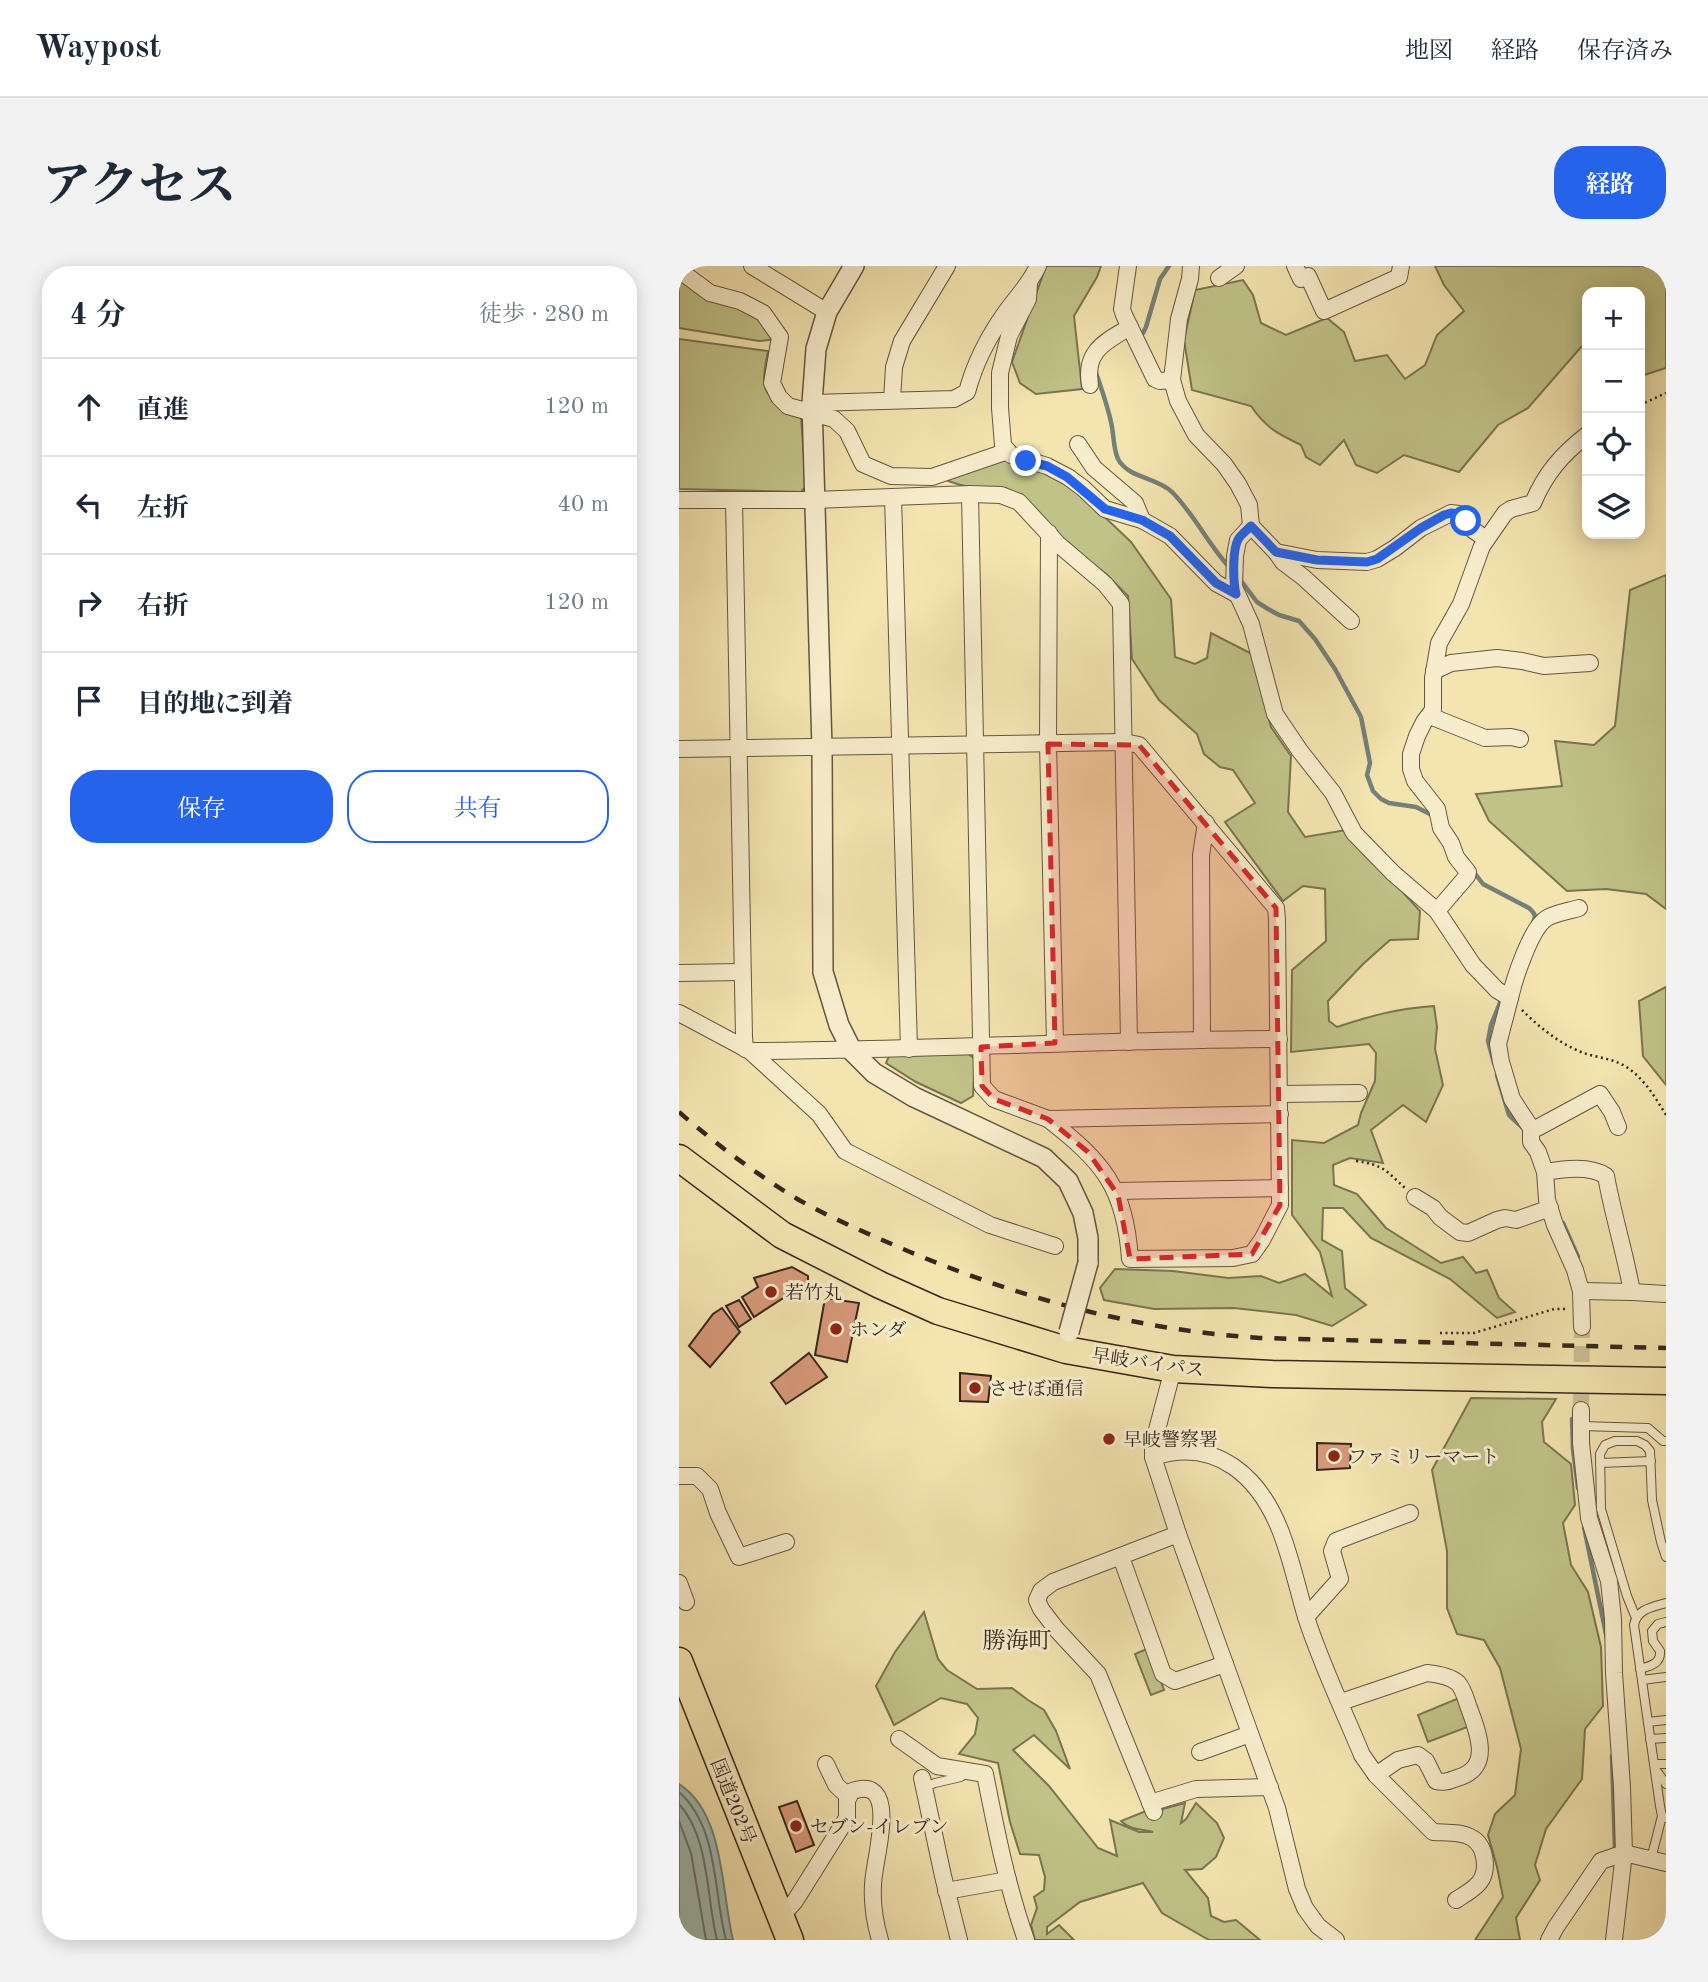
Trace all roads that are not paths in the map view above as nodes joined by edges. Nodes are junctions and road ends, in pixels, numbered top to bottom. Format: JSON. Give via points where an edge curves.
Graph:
{"nodes":[{"id":1,"x":854,"y":266,"type":"edge"},
{"id":2,"x":947,"y":266,"type":"edge"},
{"id":3,"x":1038,"y":266,"type":"edge"},
{"id":4,"x":1128,"y":266,"type":"edge"},
{"id":5,"x":1191,"y":266,"type":"edge"},
{"id":6,"x":1201,"y":266,"type":"edge"},
{"id":7,"x":1236,"y":266,"type":"edge"},
{"id":8,"x":1295,"y":266,"type":"edge"},
{"id":9,"x":1401,"y":266,"type":"edge"},
{"id":10,"x":759,"y":268,"type":"edge"},
{"id":11,"x":679,"y":270,"type":"edge"},
{"id":12,"x":1219,"y":278,"type":"dead end"},
{"id":13,"x":1029,"y":284,"type":"junction"},
{"id":14,"x":1188,"y":288,"type":"junction"},
{"id":15,"x":827,"y":312,"type":"junction"},
{"id":16,"x":1133,"y":333,"type":"junction"},
{"id":17,"x":1172,"y":380,"type":"junction"},
{"id":18,"x":1090,"y":385,"type":"dead end"},
{"id":19,"x":892,"y":400,"type":"junction"},
{"id":20,"x":812,"y":408,"type":"junction"},
{"id":21,"x":1582,"y":439,"type":"edge"},
{"id":22,"x":1077,"y":444,"type":"dead end"},
{"id":23,"x":1008,"y":451,"type":"junction"},
{"id":24,"x":970,"y":494,"type":"junction"},
{"id":25,"x":893,"y":497,"type":"junction"},
{"id":26,"x":679,"y":500,"type":"edge"},
{"id":27,"x":734,"y":500,"type":"junction"},
{"id":28,"x":814,"y":500,"type":"junction"},
{"id":29,"x":1142,"y":520,"type":"junction"},
{"id":30,"x":1251,"y":526,"type":"junction"},
{"id":31,"x":1048,"y":533,"type":"junction"},
{"id":32,"x":1486,"y":539,"type":"junction"},
{"id":33,"x":1276,"y":552,"type":"junction"},
{"id":34,"x":1235,"y":590,"type":"junction"},
{"id":35,"x":1351,"y":621,"type":"dead end"},
{"id":36,"x":1590,"y":663,"type":"dead end"},
{"id":37,"x":1434,"y":671,"type":"junction"},
{"id":38,"x":1430,"y":716,"type":"junction"},
{"id":39,"x":1520,"y":739,"type":"dead end"},
{"id":40,"x":1124,"y":742,"type":"junction"},
{"id":41,"x":1048,"y":744,"type":"junction"},
{"id":42,"x":974,"y":745,"type":"junction"},
{"id":43,"x":900,"y":747,"type":"junction"},
{"id":44,"x":822,"y":748,"type":"junction"},
{"id":45,"x":679,"y":749,"type":"edge"},
{"id":46,"x":737,"y":749,"type":"junction"},
{"id":47,"x":1206,"y":823,"type":"junction"},
{"id":48,"x":1579,"y":908,"type":"dead end"},
{"id":49,"x":1437,"y":911,"type":"junction"},
{"id":50,"x":742,"y":972,"type":"junction"},
{"id":51,"x":679,"y":973,"type":"edge"},
{"id":52,"x":1510,"y":998,"type":"junction"},
{"id":53,"x":679,"y":1013,"type":"edge"},
{"id":54,"x":1279,"y":1039,"type":"junction"},
{"id":55,"x":1202,"y":1040,"type":"junction"},
{"id":56,"x":1129,"y":1041,"type":"junction"},
{"id":57,"x":1055,"y":1043,"type":"junction"},
{"id":58,"x":981,"y":1046,"type":"junction"},
{"id":59,"x":909,"y":1049,"type":"junction"},
{"id":60,"x":748,"y":1050,"type":"junction"},
{"id":61,"x":852,"y":1051,"type":"junction"},
{"id":62,"x":1359,"y":1093,"type":"dead end"},
{"id":63,"x":1279,"y":1094,"type":"junction"},
{"id":64,"x":1280,"y":1114,"type":"junction"},
{"id":65,"x":1048,"y":1119,"type":"junction"},
{"id":66,"x":1618,"y":1126,"type":"dead end"},
{"id":67,"x":1531,"y":1135,"type":"junction"},
{"id":68,"x":679,"y":1158,"type":"edge"},
{"id":69,"x":1551,"y":1171,"type":"junction"},
{"id":70,"x":1280,"y":1188,"type":"junction"},
{"id":71,"x":1115,"y":1191,"type":"junction"},
{"id":72,"x":1415,"y":1197,"type":"road end"},
{"id":73,"x":1550,"y":1208,"type":"junction"},
{"id":74,"x":1055,"y":1246,"type":"dead end"},
{"id":75,"x":1581,"y":1291,"type":"junction"},
{"id":76,"x":1632,"y":1292,"type":"junction"},
{"id":77,"x":1666,"y":1294,"type":"edge"},
{"id":78,"x":1582,"y":1327,"type":"tunnel mouth"},
{"id":79,"x":1067,"y":1341,"type":"junction"},
{"id":80,"x":1173,"y":1368,"type":"junction"},
{"id":81,"x":1666,"y":1381,"type":"edge"},
{"id":82,"x":1581,"y":1418,"type":"joint"},
{"id":83,"x":1666,"y":1441,"type":"edge"},
{"id":84,"x":1153,"y":1457,"type":"junction"},
{"id":85,"x":1651,"y":1461,"type":"junction"},
{"id":86,"x":1600,"y":1463,"type":"junction"},
{"id":87,"x":679,"y":1476,"type":"edge"},
{"id":88,"x":1410,"y":1513,"type":"dead end"},
{"id":89,"x":1178,"y":1534,"type":"junction"},
{"id":90,"x":786,"y":1542,"type":"dead end"},
{"id":91,"x":1121,"y":1557,"type":"junction"},
{"id":92,"x":1666,"y":1557,"type":"edge"},
{"id":93,"x":679,"y":1583,"type":"edge"},
{"id":94,"x":687,"y":1602,"type":"dead end"},
{"id":95,"x":1666,"y":1606,"type":"edge"},
{"id":96,"x":1306,"y":1617,"type":"junction"},
{"id":97,"x":1636,"y":1618,"type":"junction"},
{"id":98,"x":1666,"y":1622,"type":"edge"},
{"id":99,"x":679,"y":1661,"type":"edge"},
{"id":100,"x":1225,"y":1664,"type":"junction"},
{"id":101,"x":1640,"y":1669,"type":"junction"},
{"id":102,"x":1666,"y":1677,"type":"edge"},
{"id":103,"x":1642,"y":1680,"type":"junction"},
{"id":104,"x":1341,"y":1702,"type":"junction"},
{"id":105,"x":1666,"y":1720,"type":"edge"},
{"id":106,"x":1648,"y":1722,"type":"junction"},
{"id":107,"x":1250,"y":1734,"type":"junction"},
{"id":108,"x":1666,"y":1738,"type":"edge"},
{"id":109,"x":899,"y":1739,"type":"dead end"},
{"id":110,"x":1650,"y":1740,"type":"junction"},
{"id":111,"x":1200,"y":1752,"type":"dead end"},
{"id":112,"x":1666,"y":1763,"type":"edge"},
{"id":113,"x":826,"y":1764,"type":"dead end"},
{"id":114,"x":1654,"y":1766,"type":"junction"},
{"id":115,"x":965,"y":1771,"type":"junction"},
{"id":116,"x":1376,"y":1775,"type":"junction"},
{"id":117,"x":923,"y":1783,"type":"joint"},
{"id":118,"x":1666,"y":1784,"type":"edge"},
{"id":119,"x":1270,"y":1787,"type":"junction"},
{"id":120,"x":849,"y":1797,"type":"junction"},
{"id":121,"x":1664,"y":1817,"type":"edge"},
{"id":122,"x":1624,"y":1853,"type":"junction"},
{"id":123,"x":1658,"y":1861,"type":"edge"},
{"id":124,"x":1008,"y":1880,"type":"junction"},
{"id":125,"x":946,"y":1891,"type":"junction"},
{"id":126,"x":1456,"y":1900,"type":"dead end"},
{"id":127,"x":785,"y":1929,"type":"edge"},
{"id":128,"x":880,"y":1940,"type":"edge"},
{"id":129,"x":959,"y":1940,"type":"edge"},
{"id":130,"x":1026,"y":1940,"type":"edge"},
{"id":131,"x":1336,"y":1940,"type":"edge"},
{"id":132,"x":1549,"y":1940,"type":"edge"},
{"id":133,"x":1613,"y":1940,"type":"edge"}],
"edges":[{"from":1,"to":15,"type":"street"},
{"from":2,"to":19,"type":"street","via":[[902,341],[894,367]]},
{"from":3,"to":13,"type":"street"},
{"from":4,"to":16,"type":"street","via":[[1122,309]]},
{"from":5,"to":14,"type":"street"},
{"from":6,"to":14,"type":"street","via":[[1197,286]]},
{"from":7,"to":12,"type":"street"},
{"from":8,"to":9,"type":"street","via":[[1301,279],[1308,276],[1324,311],[1399,278]]},
{"from":10,"to":15,"type":"street"},
{"from":11,"to":20,"type":"street","via":[[710,293],[763,313],[780,337],[772,383],[779,397],[788,406]]},
{"from":13,"to":19,"type":"street","via":[[983,348],[967,392],[954,399]]},
{"from":13,"to":23,"type":"street","via":[[1028,299],[1009,336],[1000,373],[1001,429]]},
{"from":14,"to":17,"type":"street","via":[[1179,319]]},
{"from":15,"to":20,"type":"street","via":[[816,349]]},
{"from":16,"to":17,"type":"street","via":[[1155,379]]},
{"from":16,"to":18,"type":"street","via":[[1097,349],[1087,372]]},
{"from":17,"to":30,"type":"street","via":[[1196,435],[1224,464],[1249,505]]},
{"from":19,"to":20,"type":"street"},
{"from":20,"to":23,"type":"street","via":[[847,431],[863,464],[891,476],[932,477]]},
{"from":20,"to":28,"type":"street"},
{"from":21,"to":32,"type":"street","via":[[1548,473],[1533,503],[1505,513]]},
{"from":22,"to":29,"type":"street","via":[[1094,468],[1135,503]]},
{"from":23,"to":29,"type":"street","via":[[1067,477],[1105,509]]},
{"from":24,"to":25,"type":"street"},
{"from":24,"to":31,"type":"street","via":[[1001,495],[1019,502]]},
{"from":24,"to":42,"type":"street"},
{"from":25,"to":28,"type":"street"},
{"from":25,"to":43,"type":"street"},
{"from":26,"to":27,"type":"street"},
{"from":27,"to":28,"type":"street"},
{"from":27,"to":46,"type":"street"},
{"from":28,"to":44,"type":"street"},
{"from":29,"to":34,"type":"street","via":[[1170,536],[1216,583]]},
{"from":30,"to":33,"type":"street"},
{"from":30,"to":34,"type":"street","via":[[1237,540]]},
{"from":31,"to":40,"type":"street","via":[[1121,604]]},
{"from":31,"to":41,"type":"street"},
{"from":32,"to":33,"type":"street","via":[[1459,514],[1451,513],[1367,562]]},
{"from":32,"to":37,"type":"street","via":[[1461,604],[1439,643]]},
{"from":33,"to":35,"type":"street"},
{"from":34,"to":49,"type":"street","via":[[1251,624],[1275,714],[1333,793],[1354,833]]},
{"from":36,"to":37,"type":"street","via":[[1544,666],[1497,658],[1451,663]]},
{"from":37,"to":38,"type":"street"},
{"from":38,"to":39,"type":"street","via":[[1485,738]]},
{"from":38,"to":49,"type":"street","via":[[1417,736],[1411,769],[1468,872]]},
{"from":40,"to":41,"type":"street"},
{"from":40,"to":47,"type":"street","via":[[1139,745]]},
{"from":40,"to":56,"type":"street"},
{"from":41,"to":42,"type":"street"},
{"from":41,"to":57,"type":"street"},
{"from":42,"to":43,"type":"street"},
{"from":42,"to":58,"type":"street"},
{"from":43,"to":44,"type":"street"},
{"from":43,"to":59,"type":"street"},
{"from":44,"to":46,"type":"street"},
{"from":44,"to":61,"type":"street","via":[[823,972]]},
{"from":45,"to":46,"type":"street"},
{"from":46,"to":50,"type":"street"},
{"from":47,"to":54,"type":"street","via":[[1276,908]]},
{"from":47,"to":55,"type":"street","via":[[1201,855]]},
{"from":48,"to":52,"type":"street","via":[[1546,918],[1541,924],[1520,964]]},
{"from":49,"to":52,"type":"street","via":[[1473,965]]},
{"from":50,"to":51,"type":"street"},
{"from":50,"to":60,"type":"street"},
{"from":52,"to":67,"type":"street","via":[[1498,1044],[1513,1099]]},
{"from":53,"to":60,"type":"street"},
{"from":54,"to":55,"type":"street"},
{"from":54,"to":63,"type":"street"},
{"from":55,"to":56,"type":"street"},
{"from":56,"to":57,"type":"street"},
{"from":57,"to":58,"type":"street"},
{"from":58,"to":59,"type":"street"},
{"from":58,"to":65,"type":"street","via":[[982,1086],[994,1099]]},
{"from":59,"to":61,"type":"street"},
{"from":60,"to":61,"type":"street"},
{"from":60,"to":74,"type":"street","via":[[819,1114],[845,1151],[991,1225]]},
{"from":61,"to":79,"type":"street","bridge":true,"via":[[874,1073],[914,1097],[1044,1158],[1068,1181],[1083,1213],[1088,1263]]},
{"from":62,"to":63,"type":"street"},
{"from":63,"to":64,"type":"street"},
{"from":64,"to":65,"type":"street"},
{"from":64,"to":70,"type":"street"},
{"from":65,"to":71,"type":"street","via":[[1089,1152]]},
{"from":66,"to":67,"type":"street","via":[[1600,1094]]},
{"from":67,"to":69,"type":"street"},
{"from":68,"to":79,"type":"highway","name":"早岐バイパス","via":[[782,1235],[880,1285],[938,1311]]},
{"from":69,"to":73,"type":"street"},
{"from":69,"to":76,"type":"street","via":[[1606,1176]]},
{"from":70,"to":71,"type":"street"},
{"from":70,"to":71,"type":"street","via":[[1280,1205],[1262,1240],[1252,1254],[1233,1258],[1130,1259],[1128,1229]]},
{"from":72,"to":73,"type":"street","via":[[1459,1232],[1468,1233],[1497,1220],[1516,1220]]},
{"from":73,"to":75,"type":"street"},
{"from":75,"to":76,"type":"street"},
{"from":75,"to":78,"type":"street"},
{"from":76,"to":77,"type":"street"},
{"from":79,"to":80,"type":"highway","name":"早岐バイパス"},
{"from":80,"to":81,"type":"highway","name":"早岐バイパス"},
{"from":80,"to":84,"type":"street"},
{"from":82,"to":83,"type":"lane","via":[[1648,1428]]},
{"from":82,"to":122,"type":"street","via":[[1589,1518],[1609,1581],[1613,1619]]},
{"from":84,"to":89,"type":"street"},
{"from":84,"to":96,"type":"street","via":[[1207,1454],[1221,1458],[1252,1482],[1281,1532]]},
{"from":85,"to":86,"type":"lane"},
{"from":85,"to":86,"type":"lane","via":[[1650,1451],[1641,1442],[1615,1441],[1605,1445]]},
{"from":85,"to":92,"type":"lane","via":[[1652,1500]]},
{"from":86,"to":97,"type":"lane","via":[[1601,1509]]},
{"from":87,"to":90,"type":"street","via":[[697,1476],[709,1489],[739,1557]]},
{"from":88,"to":96,"type":"street","via":[[1336,1541],[1332,1551],[1340,1579]]},
{"from":89,"to":91,"type":"street"},
{"from":89,"to":100,"type":"street"},
{"from":91,"to":100,"type":"street","via":[[1163,1674],[1175,1681]]},
{"from":91,"to":119,"type":"street","via":[[1053,1583],[1037,1600],[1057,1630],[1098,1674],[1152,1808],[1196,1789]]},
{"from":93,"to":94,"type":"street"},
{"from":95,"to":97,"type":"lane","via":[[1648,1608]]},
{"from":96,"to":104,"type":"street"},
{"from":97,"to":101,"type":"lane"},
{"from":98,"to":101,"type":"lane","via":[[1652,1631],[1659,1660]]},
{"from":99,"to":127,"type":"highway","name":"国道202号"},
{"from":100,"to":107,"type":"street"},
{"from":101,"to":103,"type":"lane"},
{"from":102,"to":103,"type":"lane"},
{"from":103,"to":106,"type":"lane"},
{"from":104,"to":116,"type":"street","via":[[1362,1755]]},
{"from":104,"to":116,"type":"street","via":[[1427,1673],[1455,1681],[1462,1689],[1481,1753],[1468,1775],[1436,1781],[1418,1755],[1398,1760]]},
{"from":105,"to":106,"type":"lane"},
{"from":106,"to":110,"type":"lane"},
{"from":107,"to":111,"type":"street"},
{"from":107,"to":119,"type":"street"},
{"from":108,"to":110,"type":"lane"},
{"from":109,"to":115,"type":"street","via":[[937,1766]]},
{"from":110,"to":114,"type":"lane"},
{"from":112,"to":114,"type":"lane"},
{"from":113,"to":120,"type":"street","via":[[836,1785]]},
{"from":114,"to":118,"type":"lane"},
{"from":114,"to":121,"type":"lane"},
{"from":115,"to":117,"type":"lane","via":[[961,1777]]},
{"from":115,"to":124,"type":"street","via":[[985,1774]]},
{"from":116,"to":126,"type":"street","via":[[1433,1832],[1462,1833],[1482,1848],[1484,1877]]},
{"from":117,"to":125,"type":"street"},
{"from":119,"to":131,"type":"street","via":[[1305,1908]]},
{"from":120,"to":127,"type":"street","via":[[847,1818],[795,1901]]},
{"from":120,"to":128,"type":"street","via":[[863,1787],[873,1790],[880,1800],[882,1820],[873,1885]]},
{"from":121,"to":123,"type":"lane"},
{"from":122,"to":123,"type":"street"},
{"from":122,"to":132,"type":"street","via":[[1601,1861]]},
{"from":122,"to":133,"type":"street"},
{"from":124,"to":125,"type":"street"},
{"from":124,"to":130,"type":"street"},
{"from":125,"to":129,"type":"street"}]}
